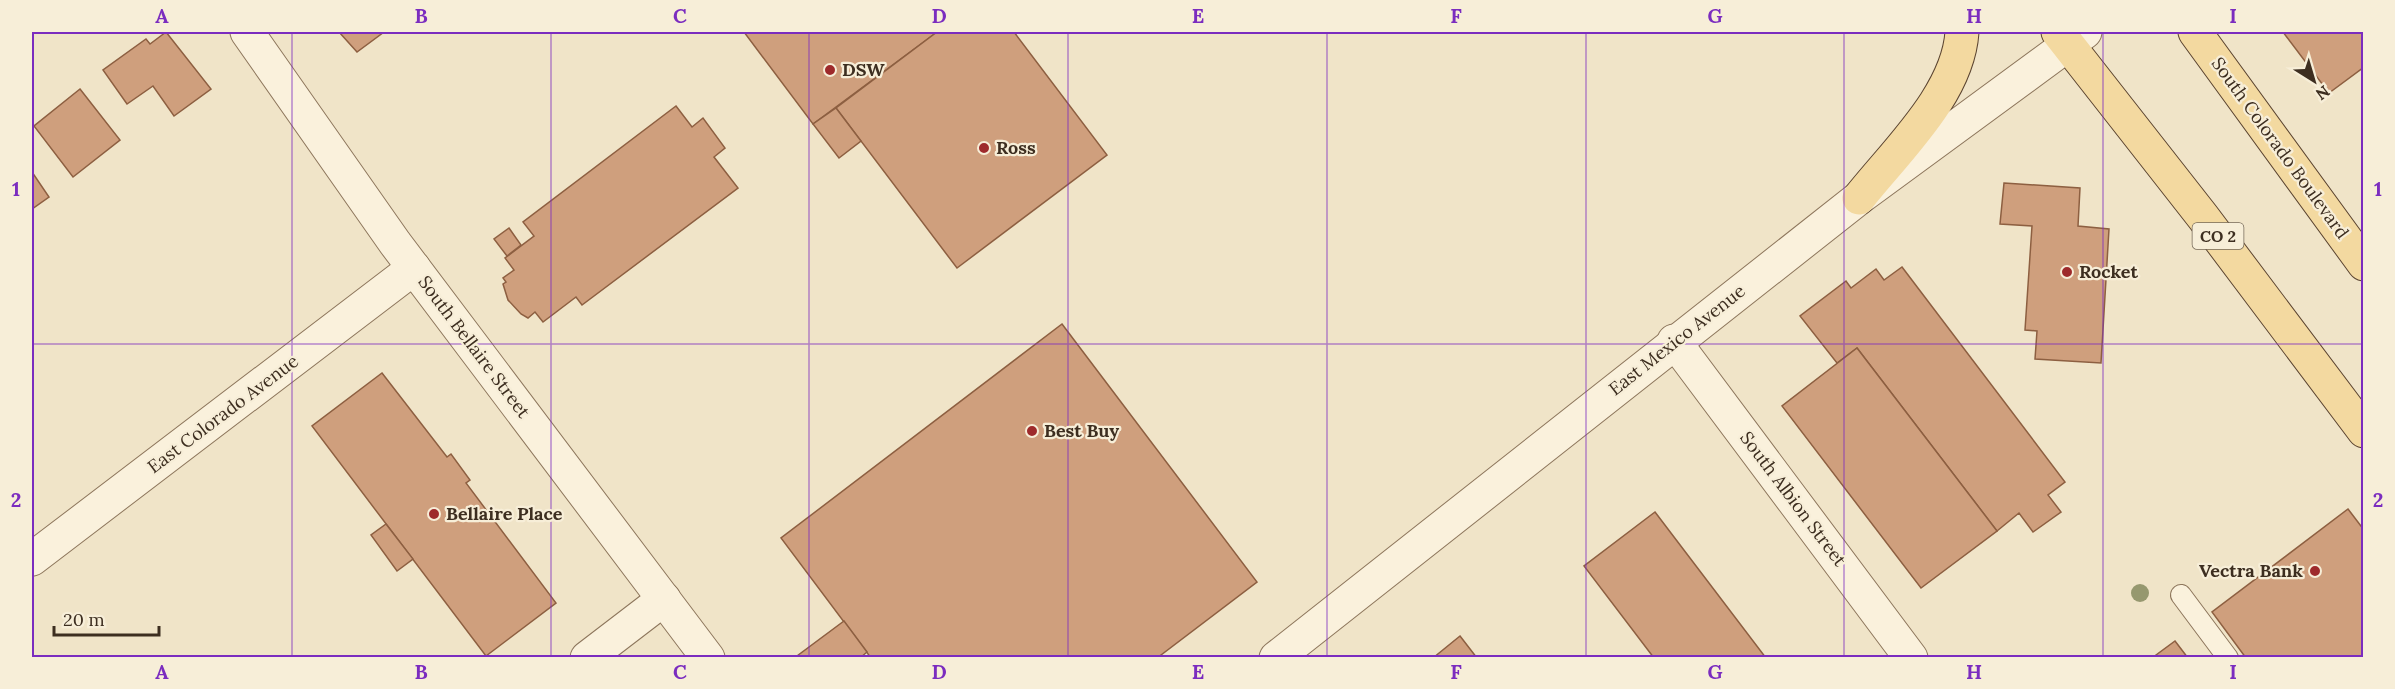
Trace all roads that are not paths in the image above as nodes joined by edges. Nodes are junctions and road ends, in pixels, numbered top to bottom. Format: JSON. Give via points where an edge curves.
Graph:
{"nodes":[{"id":1,"x":247,"y":32,"type":"edge"},
{"id":2,"x":1962,"y":32,"type":"edge"},
{"id":3,"x":2195,"y":32,"type":"edge"},
{"id":4,"x":2071,"y":36,"type":"edge"},
{"id":5,"x":1859,"y":198,"type":"junction"},
{"id":6,"x":2364,"y":264,"type":"edge"},
{"id":7,"x":414,"y":268,"type":"junction"},
{"id":8,"x":1674,"y":341,"type":"junction"},
{"id":9,"x":2364,"y":431,"type":"edge"},
{"id":10,"x":32,"y":559,"type":"edge"},
{"id":11,"x":2181,"y":595,"type":"dead end"},
{"id":12,"x":663,"y":599,"type":"junction"},
{"id":13,"x":587,"y":657,"type":"edge"},
{"id":14,"x":708,"y":657,"type":"edge"},
{"id":15,"x":1276,"y":657,"type":"edge"},
{"id":16,"x":1911,"y":657,"type":"edge"},
{"id":17,"x":2228,"y":657,"type":"edge"}],
"edges":[{"from":1,"to":7,"type":"street","name":"South Bellaire Street"},
{"from":2,"to":5,"type":"main road","via":[[1956,66],[1945,89]]},
{"from":3,"to":6,"type":"main road","name":"South Colorado Boulevard"},
{"from":4,"to":5,"type":"street","name":"East Mexico Avenue"},
{"from":4,"to":9,"type":"main road","number":"CO 2"},
{"from":5,"to":8,"type":"street","name":"East Mexico Avenue"},
{"from":7,"to":10,"type":"street","name":"East Colorado Avenue"},
{"from":7,"to":12,"type":"street","name":"South Bellaire Street"},
{"from":8,"to":15,"type":"street","name":"East Mexico Avenue"},
{"from":8,"to":16,"type":"street","name":"South Albion Street"},
{"from":11,"to":17,"type":"lane"},
{"from":12,"to":13,"type":"street"},
{"from":12,"to":14,"type":"street","name":"South Bellaire Street"}]}
